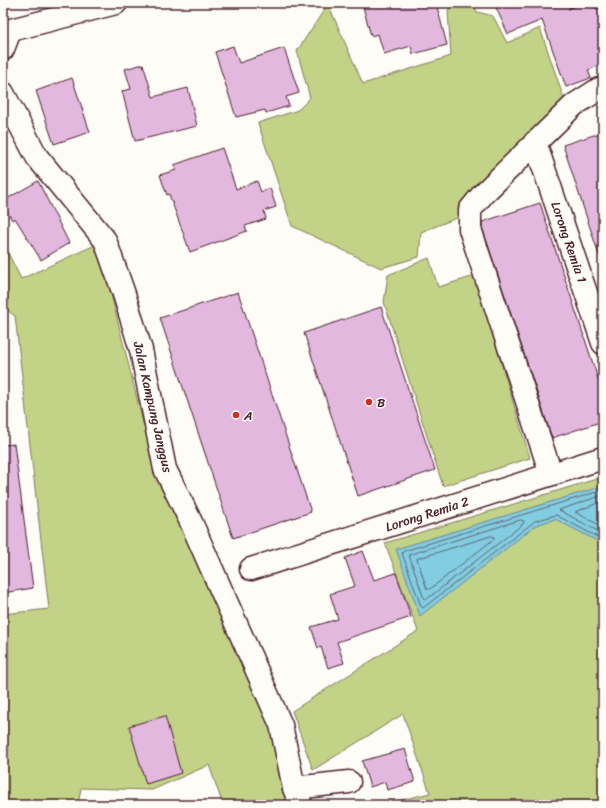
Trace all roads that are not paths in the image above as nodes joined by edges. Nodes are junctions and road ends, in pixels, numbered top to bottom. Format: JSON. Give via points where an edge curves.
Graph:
{"nodes":[{"id":1,"x":116,"y":3,"type":"edge"},
{"id":2,"x":5,"y":37,"type":"edge"},
{"id":3,"x":603,"y":89,"type":"edge"},
{"id":4,"x":3,"y":93,"type":"edge"},
{"id":5,"x":535,"y":142,"type":"junction"},
{"id":6,"x":603,"y":343,"type":"edge"},
{"id":7,"x":603,"y":458,"type":"edge"},
{"id":8,"x":551,"y":474,"type":"junction"},
{"id":9,"x":251,"y":569,"type":"dead end"},
{"id":10,"x":349,"y":782,"type":"dead end"},
{"id":11,"x":297,"y":796,"type":"edge"}],
"edges":[{"from":1,"to":2,"type":"street"},
{"from":3,"to":5,"type":"street","via":[[574,105]]},
{"from":4,"to":11,"type":"street","name":"Jalan Kampung Janggus","via":[[37,157],[105,240],[141,350],[165,469],[281,725]]},
{"from":5,"to":6,"type":"street","name":"Lorong Remia 1"},
{"from":5,"to":8,"type":"street","via":[[470,210],[470,229]]},
{"from":7,"to":8,"type":"street","name":"Lorong Remia 2"},
{"from":8,"to":9,"type":"street","name":"Lorong Remia 2"},
{"from":10,"to":11,"type":"street"}]}
